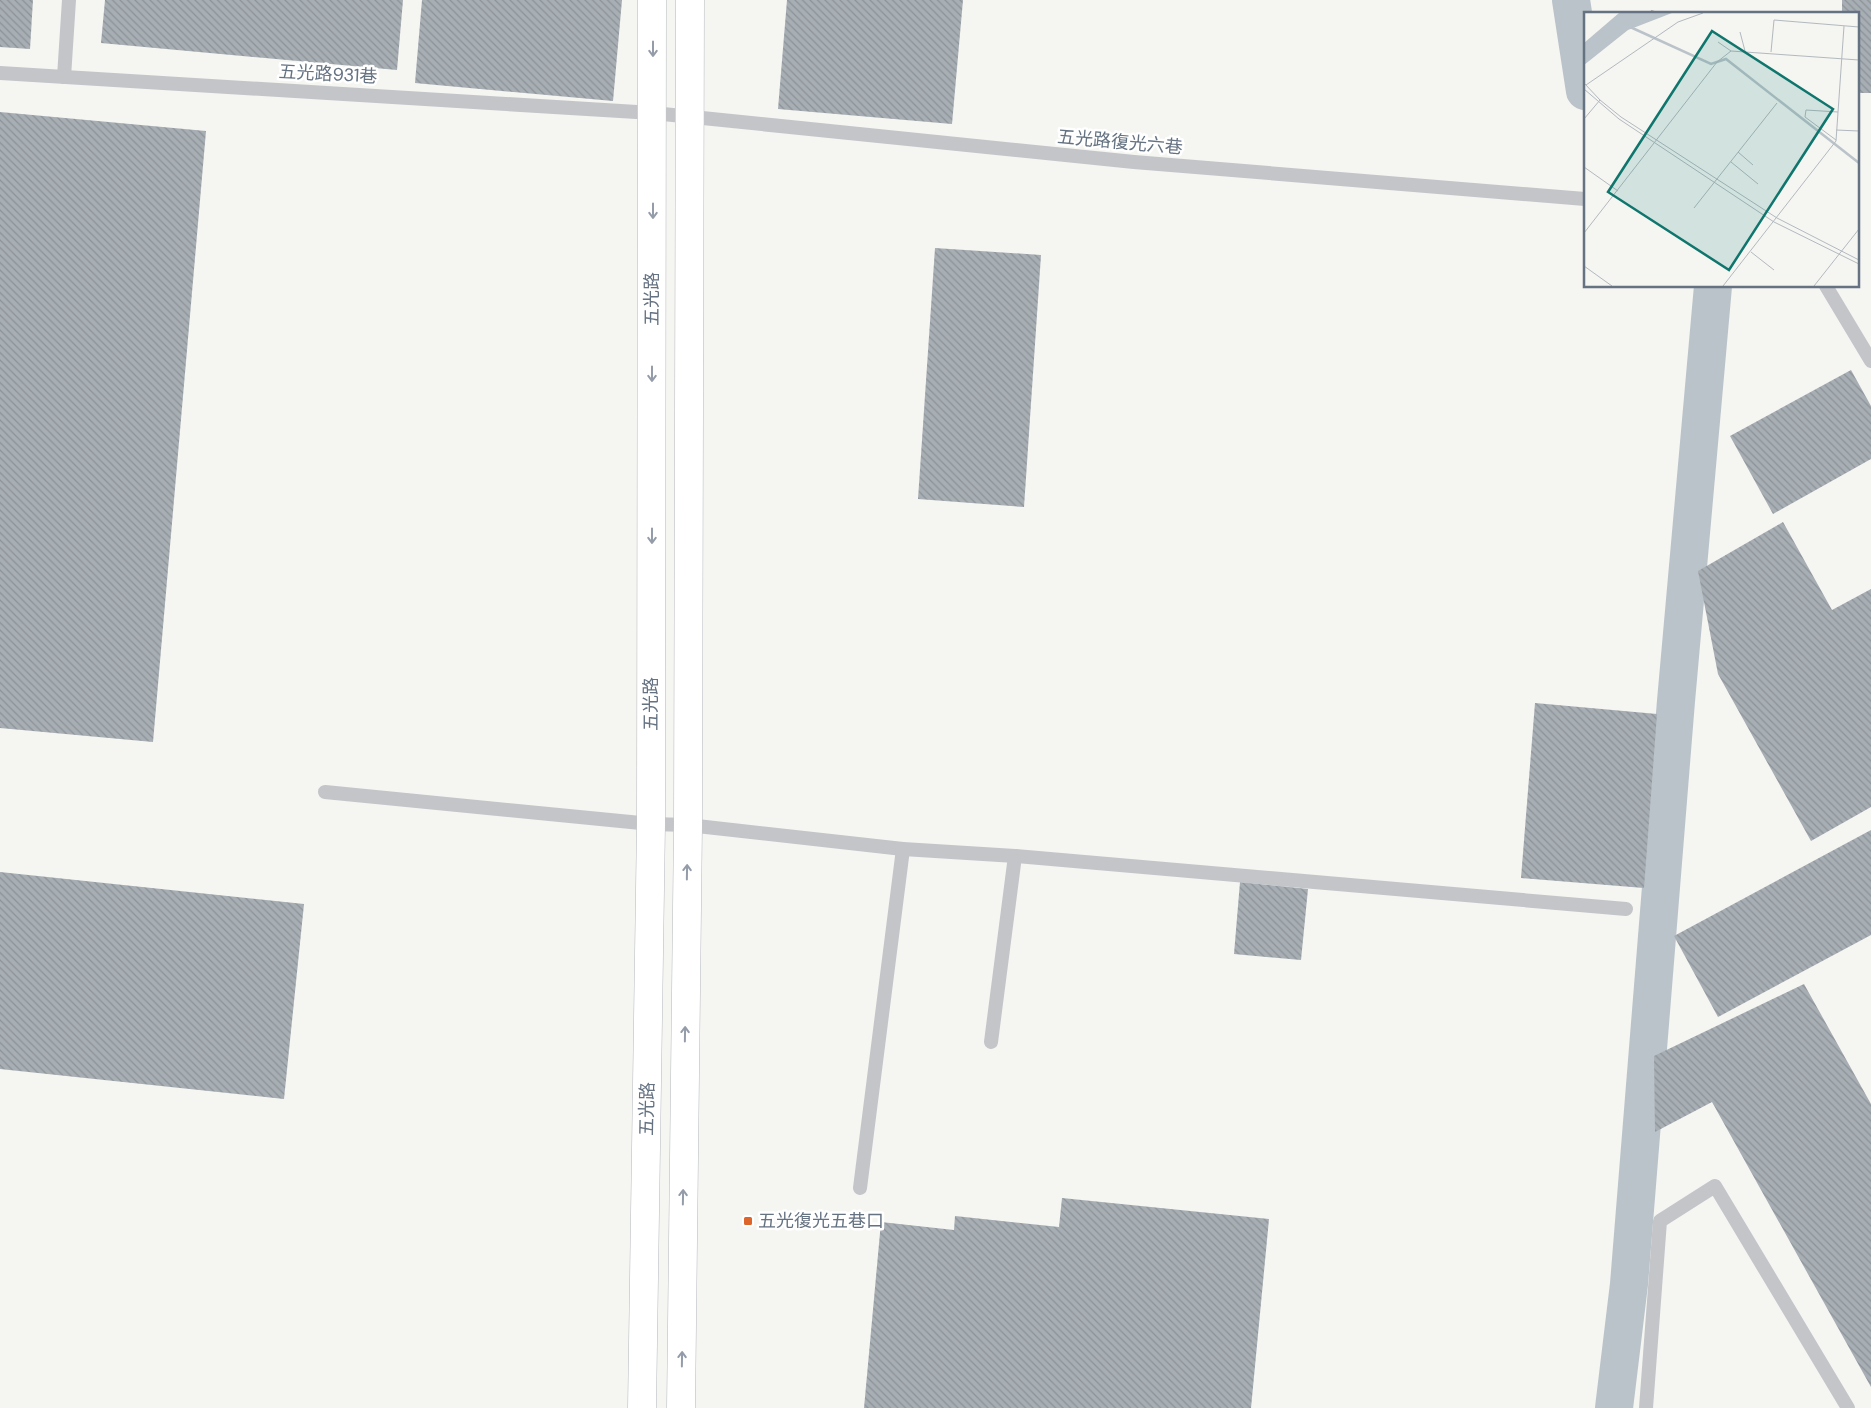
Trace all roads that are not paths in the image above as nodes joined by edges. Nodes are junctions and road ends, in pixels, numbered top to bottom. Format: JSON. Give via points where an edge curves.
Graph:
{"nodes":[{"id":1,"x":69,"y":0,"type":"edge"},
{"id":2,"x":652,"y":0,"type":"edge"},
{"id":3,"x":690,"y":0,"type":"edge"},
{"id":4,"x":0,"y":73,"type":"edge"},
{"id":5,"x":64,"y":78,"type":"junction"},
{"id":6,"x":653,"y":113,"type":"junction"},
{"id":7,"x":691,"y":118,"type":"junction"},
{"id":8,"x":1579,"y":199,"type":"edge"},
{"id":9,"x":1827,"y":288,"type":"edge"},
{"id":10,"x":1871,"y":361,"type":"edge"},
{"id":11,"x":325,"y":792,"type":"dead end"},
{"id":12,"x":651,"y":824,"type":"junction"},
{"id":13,"x":688,"y":825,"type":"junction"},
{"id":14,"x":903,"y":849,"type":"junction"},
{"id":15,"x":1015,"y":856,"type":"junction"},
{"id":16,"x":1626,"y":909,"type":"dead end"},
{"id":17,"x":991,"y":1042,"type":"dead end"},
{"id":18,"x":860,"y":1188,"type":"dead end"},
{"id":19,"x":642,"y":1408,"type":"edge"},
{"id":20,"x":681,"y":1408,"type":"edge"},
{"id":21,"x":1646,"y":1408,"type":"edge"},
{"id":22,"x":1848,"y":1408,"type":"edge"}],
"edges":[{"from":1,"to":5,"type":"lane"},
{"from":2,"to":6,"type":"main road","name":"五光路","one_way":true},
{"from":3,"to":7,"type":"main road"},
{"from":4,"to":5,"type":"lane","name":"五光路931巷"},
{"from":5,"to":6,"type":"lane","name":"五光路931巷"},
{"from":6,"to":7,"type":"lane","name":"五光路復光六巷"},
{"from":6,"to":12,"type":"main road","name":"五光路","one_way":true},
{"from":7,"to":8,"type":"lane","name":"五光路復光六巷","via":[[1134,162]]},
{"from":7,"to":13,"type":"main road"},
{"from":9,"to":10,"type":"lane"},
{"from":11,"to":12,"type":"lane"},
{"from":12,"to":13,"type":"lane"},
{"from":12,"to":19,"type":"main road","name":"五光路"},
{"from":13,"to":14,"type":"lane"},
{"from":20,"to":13,"type":"main road","one_way":true},
{"from":14,"to":15,"type":"lane"},
{"from":14,"to":18,"type":"lane"},
{"from":15,"to":16,"type":"lane"},
{"from":15,"to":17,"type":"lane"},
{"from":21,"to":22,"type":"lane","via":[[1660,1221],[1716,1186]]}]}
